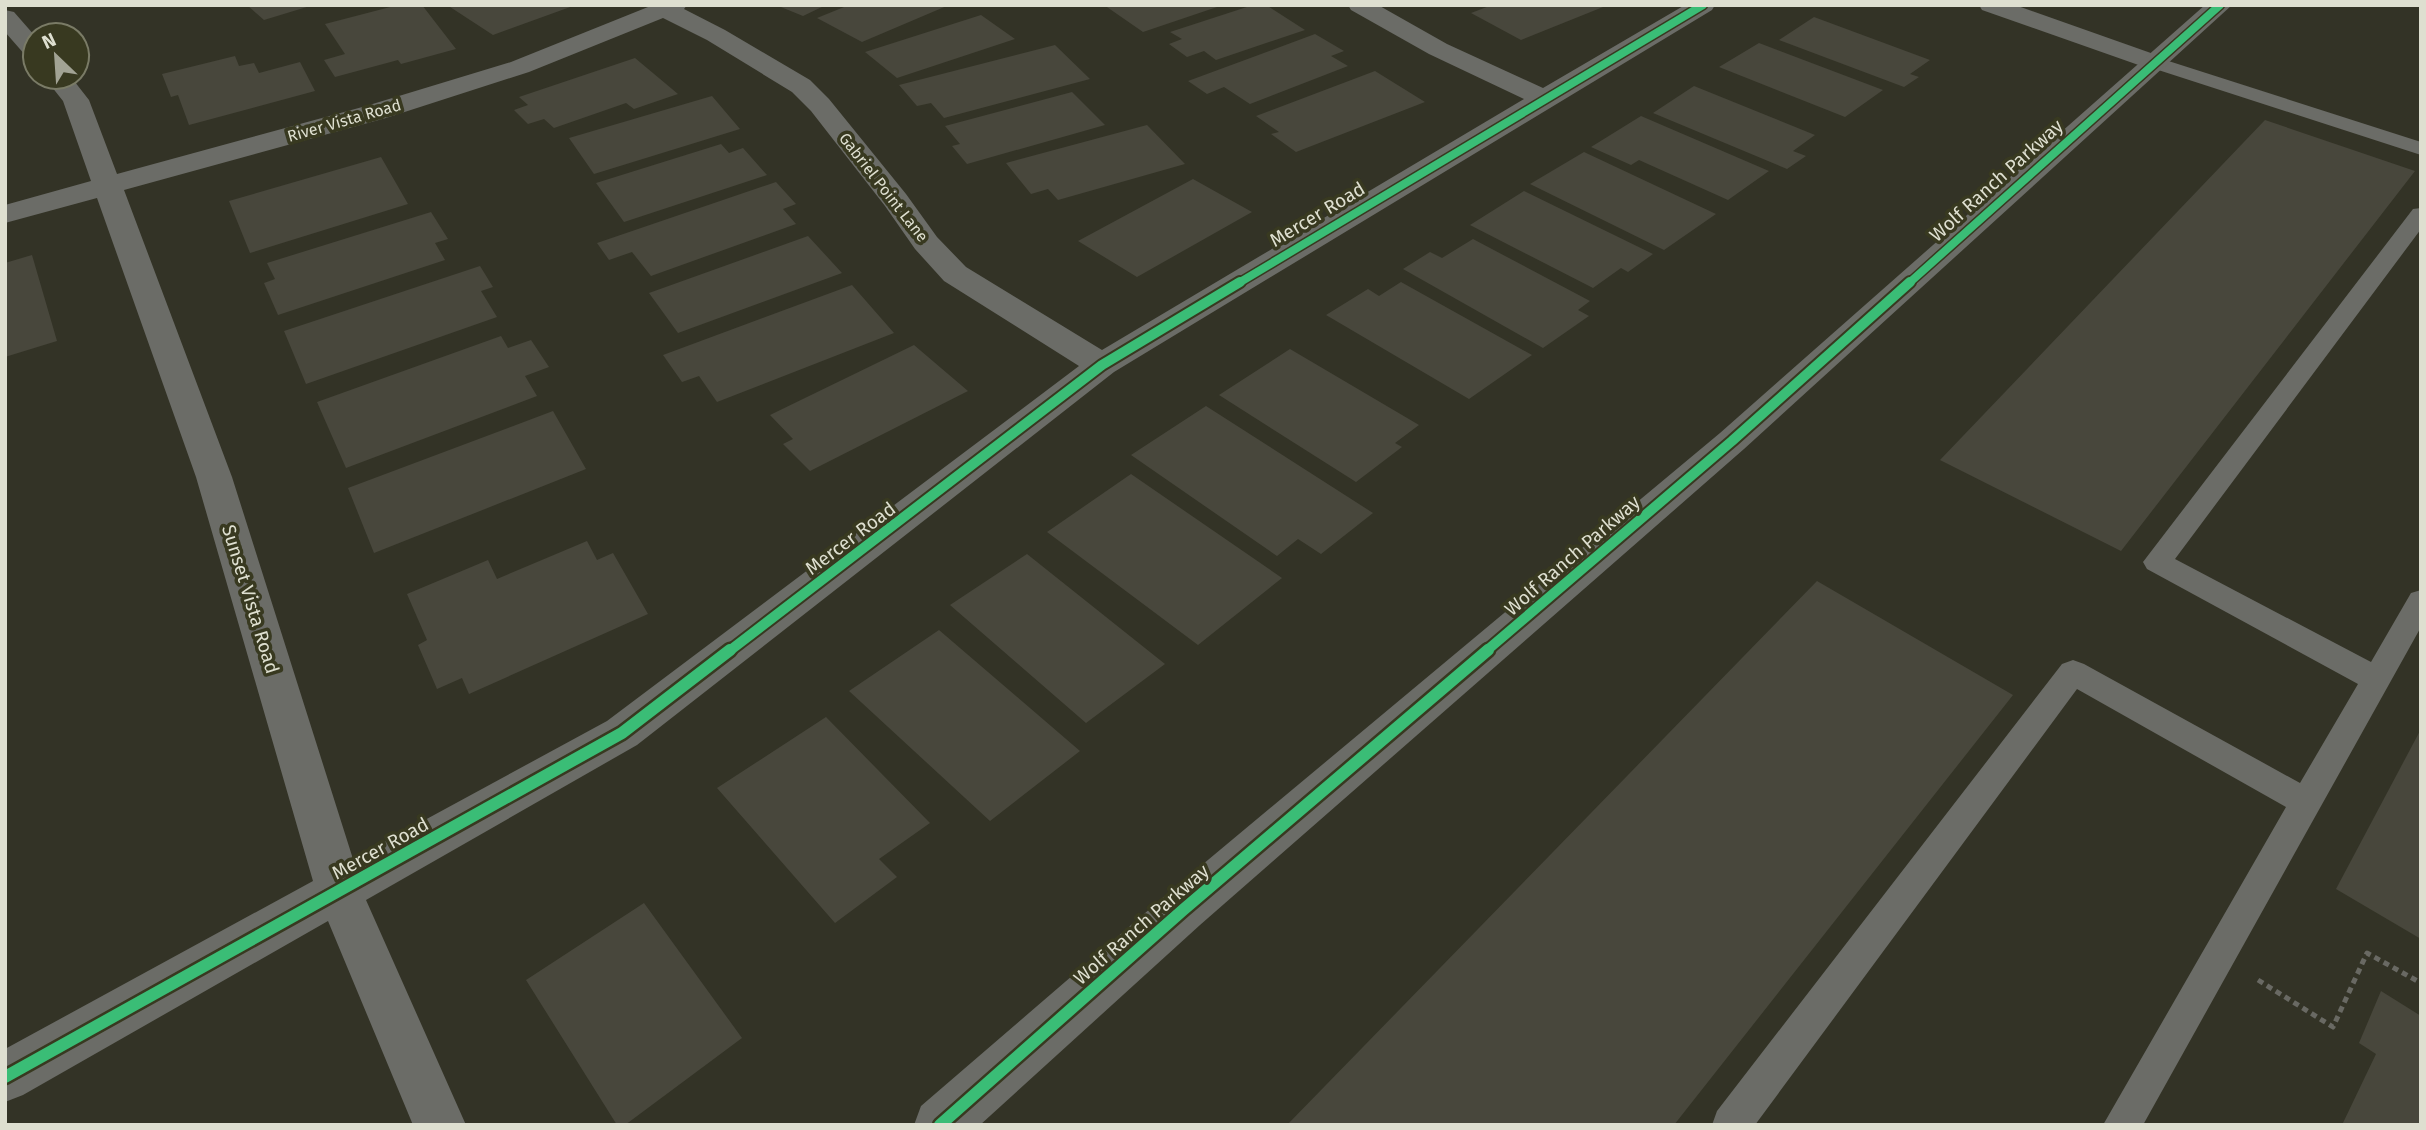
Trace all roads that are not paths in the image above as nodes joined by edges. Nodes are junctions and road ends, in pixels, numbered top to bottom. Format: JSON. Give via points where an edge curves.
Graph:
{"nodes":[{"id":1,"x":1360,"y":5,"type":"edge"},
{"id":2,"x":1703,"y":5,"type":"edge"},
{"id":3,"x":1991,"y":5,"type":"edge"},
{"id":4,"x":2220,"y":5,"type":"edge"},
{"id":5,"x":671,"y":8,"type":"edge"},
{"id":6,"x":5,"y":18,"type":"edge"},
{"id":7,"x":21,"y":36,"type":"edge"},
{"id":8,"x":2156,"y":63,"type":"junction"},
{"id":9,"x":69,"y":91,"type":"edge"},
{"id":10,"x":1544,"y":98,"type":"junction"},
{"id":11,"x":2421,"y":149,"type":"edge"},
{"id":12,"x":106,"y":186,"type":"junction"},
{"id":13,"x":5,"y":214,"type":"edge"},
{"id":14,"x":2421,"y":214,"type":"edge"},
{"id":15,"x":1102,"y":365,"type":"junction"},
{"id":16,"x":2421,"y":601,"type":"edge"},
{"id":17,"x":2376,"y":679,"type":"junction"},
{"id":18,"x":2305,"y":802,"type":"junction"},
{"id":19,"x":339,"y":891,"type":"junction"},
{"id":20,"x":5,"y":1077,"type":"edge"},
{"id":21,"x":440,"y":1125,"type":"edge"},
{"id":22,"x":940,"y":1125,"type":"edge"},
{"id":23,"x":1731,"y":1125,"type":"edge"},
{"id":24,"x":2122,"y":1125,"type":"edge"}],
"edges":[{"from":1,"to":10,"type":"street"},
{"from":2,"to":10,"type":"street","name":"Mercer Road"},
{"from":3,"to":8,"type":"street"},
{"from":4,"to":8,"type":"street","name":"Wolf Ranch Parkway"},
{"from":5,"to":12,"type":"street","name":"River Vista Road","via":[[520,67]]},
{"from":5,"to":15,"type":"street","name":"Gabriel Point Lane","via":[[801,86],[956,274]]},
{"from":6,"to":7,"type":"street"},
{"from":8,"to":11,"type":"lane"},
{"from":8,"to":22,"type":"street","name":"Wolf Ranch Parkway","via":[[1732,441],[1194,901]]},
{"from":9,"to":12,"type":"street","name":"Sunset Vista Road","via":[[76,100]]},
{"from":10,"to":15,"type":"street","name":"Mercer Road"},
{"from":12,"to":13,"type":"street","name":"River Vista Road"},
{"from":12,"to":19,"type":"street","name":"Sunset Vista Road","via":[[214,477]]},
{"from":14,"to":17,"type":"lane","via":[[2157,562]]},
{"from":15,"to":19,"type":"street","name":"Mercer Road","via":[[622,733]]},
{"from":16,"to":17,"type":"lane"},
{"from":17,"to":18,"type":"lane"},
{"from":18,"to":23,"type":"lane","via":[[2073,672]]},
{"from":18,"to":24,"type":"lane"},
{"from":19,"to":20,"type":"street","name":"Mercer Road"},
{"from":19,"to":21,"type":"street","name":"Sunset Vista Road"}]}
